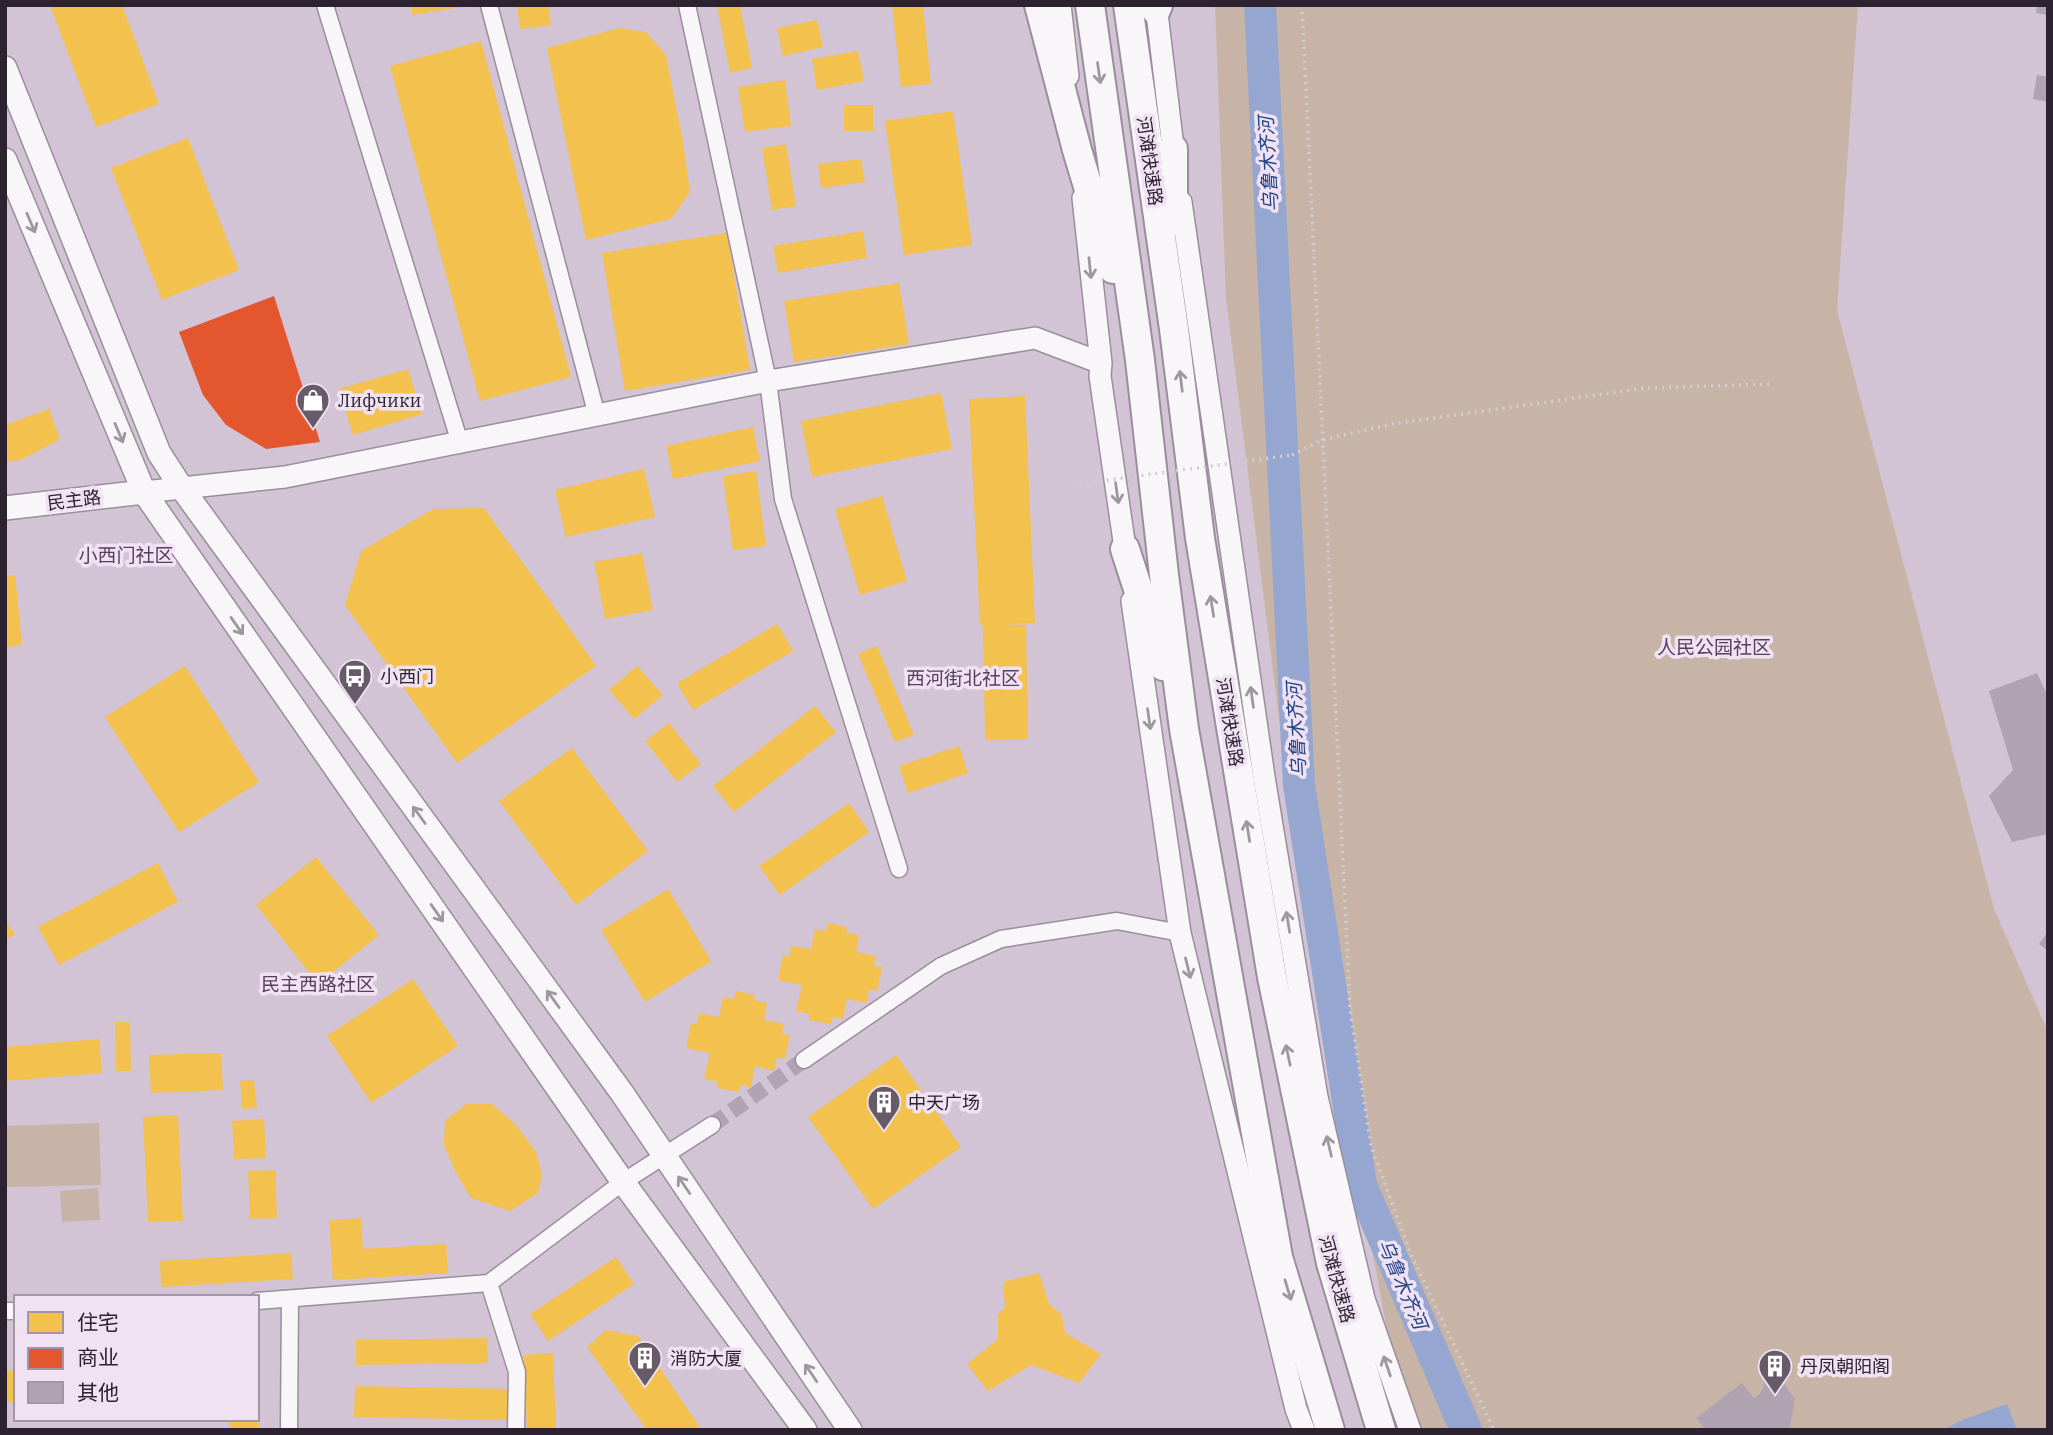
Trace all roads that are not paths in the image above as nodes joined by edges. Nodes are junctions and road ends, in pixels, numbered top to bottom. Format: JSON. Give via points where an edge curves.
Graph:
{"nodes":[{"id":1,"x":325,"y":5,"type":"edge"},
{"id":2,"x":489,"y":5,"type":"edge"},
{"id":3,"x":687,"y":5,"type":"edge"},
{"id":4,"x":1039,"y":5,"type":"edge"},
{"id":5,"x":1060,"y":5,"type":"edge"},
{"id":6,"x":1090,"y":5,"type":"edge"},
{"id":7,"x":1128,"y":5,"type":"edge"},
{"id":8,"x":1157,"y":7,"type":"edge"},
{"id":9,"x":5,"y":68,"type":"edge"},
{"id":10,"x":1173,"y":149,"type":"junction"},
{"id":11,"x":1077,"y":150,"type":"junction"},
{"id":12,"x":5,"y":160,"type":"edge"},
{"id":13,"x":1174,"y":329,"type":"junction"},
{"id":14,"x":1140,"y":360,"type":"junction"},
{"id":15,"x":1101,"y":363,"type":"junction"},
{"id":16,"x":768,"y":381,"type":"junction"},
{"id":17,"x":597,"y":416,"type":"junction"},
{"id":18,"x":460,"y":443,"type":"junction"},
{"id":19,"x":181,"y":487,"type":"junction"},
{"id":20,"x":144,"y":492,"type":"junction"},
{"id":21,"x":5,"y":508,"type":"edge"},
{"id":22,"x":1125,"y":549,"type":"junction"},
{"id":23,"x":1184,"y":729,"type":"junction"},
{"id":24,"x":899,"y":869,"type":"dead end"},
{"id":25,"x":1180,"y":933,"type":"junction"},
{"id":26,"x":804,"y":1060,"type":"tunnel mouth"},
{"id":27,"x":1253,"y":1118,"type":"junction"},
{"id":28,"x":712,"y":1125,"type":"tunnel mouth"},
{"id":29,"x":664,"y":1154,"type":"junction"},
{"id":30,"x":623,"y":1182,"type":"junction"},
{"id":31,"x":1261,"y":1266,"type":"junction"},
{"id":32,"x":489,"y":1283,"type":"junction"},
{"id":33,"x":290,"y":1299,"type":"junction"},
{"id":34,"x":259,"y":1301,"type":"edge"},
{"id":35,"x":289,"y":1430,"type":"edge"},
{"id":36,"x":516,"y":1430,"type":"edge"},
{"id":37,"x":805,"y":1430,"type":"edge"},
{"id":38,"x":850,"y":1430,"type":"edge"},
{"id":39,"x":1304,"y":1430,"type":"edge"},
{"id":40,"x":1330,"y":1430,"type":"edge"},
{"id":41,"x":1381,"y":1430,"type":"edge"},
{"id":42,"x":1410,"y":1430,"type":"edge"}],
"edges":[{"from":1,"to":18,"type":"street"},
{"from":2,"to":17,"type":"street"},
{"from":3,"to":16,"type":"street"},
{"from":4,"to":11,"type":"highway"},
{"from":5,"to":11,"type":"street"},
{"from":6,"to":14,"type":"highway","one_way":true},
{"from":7,"to":13,"type":"highway","name":"河滩快速路"},
{"from":8,"to":10,"type":"street"},
{"from":9,"to":19,"type":"main road","via":[[159,453]]},
{"from":10,"to":13,"type":"highway"},
{"from":42,"to":10,"type":"street","one_way":true,"via":[[1364,1299],[1317,1097],[1264,777]]},
{"from":11,"to":14,"type":"highway"},
{"from":11,"to":15,"type":"street","one_way":true},
{"from":12,"to":20,"type":"main road","one_way":true},
{"from":41,"to":13,"type":"highway","name":"河滩快速路","one_way":true,"via":[[1331,1263],[1272,977],[1200,538]]},
{"from":14,"to":23,"type":"highway"},
{"from":15,"to":16,"type":"street","via":[[1035,338]]},
{"from":15,"to":22,"type":"street","one_way":true},
{"from":16,"to":17,"type":"street"},
{"from":16,"to":24,"type":"street","via":[[783,499]]},
{"from":17,"to":18,"type":"street"},
{"from":18,"to":19,"type":"street","via":[[285,477]]},
{"from":19,"to":20,"type":"street"},
{"from":29,"to":19,"type":"main road","one_way":true},
{"from":20,"to":21,"type":"main road","name":"民主路"},
{"from":20,"to":30,"type":"main road","one_way":true},
{"from":22,"to":23,"type":"highway"},
{"from":22,"to":25,"type":"street","one_way":true},
{"from":23,"to":27,"type":"highway"},
{"from":25,"to":26,"type":"street","via":[[1117,921],[1001,939],[941,966]]},
{"from":25,"to":31,"type":"street","one_way":true},
{"from":27,"to":31,"type":"highway"},
{"from":27,"to":40,"type":"highway","one_way":true,"via":[[1278,1256]]},
{"from":28,"to":29,"type":"street"},
{"from":29,"to":30,"type":"street"},
{"from":38,"to":29,"type":"main road","one_way":true},
{"from":30,"to":32,"type":"street"},
{"from":30,"to":37,"type":"main road"},
{"from":31,"to":39,"type":"street"},
{"from":32,"to":33,"type":"street"},
{"from":32,"to":36,"type":"street","via":[[517,1372]]},
{"from":33,"to":34,"type":"street"},
{"from":33,"to":35,"type":"street"}]}
